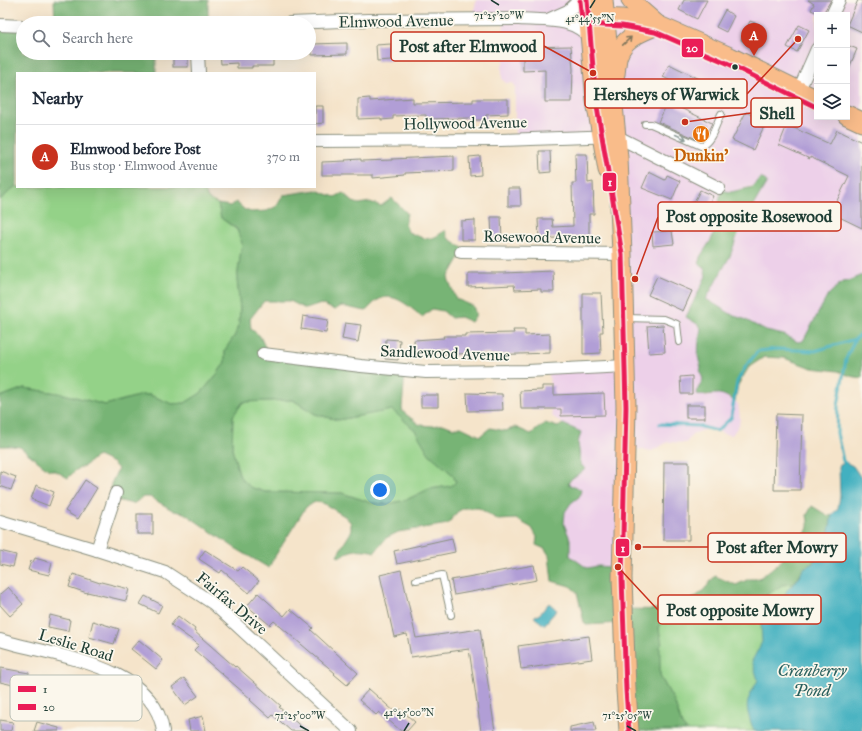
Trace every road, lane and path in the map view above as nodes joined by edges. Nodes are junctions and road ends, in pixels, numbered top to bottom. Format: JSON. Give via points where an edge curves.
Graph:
{"nodes":[{"id":1,"x":580,"y":0,"type":"edge"},
{"id":2,"x":631,"y":0,"type":"edge"},
{"id":3,"x":839,"y":0,"type":"edge"},
{"id":4,"x":596,"y":9,"type":"edge"},
{"id":5,"x":833,"y":12,"type":"edge"},
{"id":6,"x":550,"y":19,"type":"junction"},
{"id":7,"x":316,"y":22,"type":"edge"},
{"id":8,"x":0,"y":25,"type":"edge"},
{"id":9,"x":657,"y":25,"type":"junction"},
{"id":10,"x":16,"y":26,"type":"edge"},
{"id":11,"x":591,"y":39,"type":"junction"},
{"id":12,"x":814,"y":56,"type":"edge"},
{"id":13,"x":198,"y":60,"type":"edge"},
{"id":14,"x":199,"y":72,"type":"edge"},
{"id":15,"x":799,"y":90,"type":"junction"},
{"id":16,"x":611,"y":91,"type":"junction"},
{"id":17,"x":814,"y":98,"type":"edge"},
{"id":18,"x":721,"y":114,"type":"dead end"},
{"id":19,"x":850,"y":116,"type":"edge"},
{"id":20,"x":862,"y":122,"type":"edge"},
{"id":21,"x":645,"y":124,"type":"dead end"},
{"id":22,"x":609,"y":136,"type":"junction"},
{"id":23,"x":316,"y":141,"type":"edge"},
{"id":24,"x":719,"y":188,"type":"dead end"},
{"id":25,"x":461,"y":252,"type":"dead end"},
{"id":26,"x":622,"y":254,"type":"junction"},
{"id":27,"x":624,"y":318,"type":"junction"},
{"id":28,"x":679,"y":342,"type":"dead end"},
{"id":29,"x":263,"y":354,"type":"dead end"},
{"id":30,"x":626,"y":366,"type":"junction"},
{"id":31,"x":116,"y":493,"type":"dead end"},
{"id":32,"x":0,"y":521,"type":"edge"},
{"id":33,"x":97,"y":550,"type":"junction"},
{"id":34,"x":416,"y":580,"type":"dead end"},
{"id":35,"x":452,"y":616,"type":"dead end"},
{"id":36,"x":0,"y":640,"type":"edge"},
{"id":37,"x":117,"y":675,"type":"edge"},
{"id":38,"x":142,"y":693,"type":"edge"},
{"id":39,"x":163,"y":731,"type":"edge"},
{"id":40,"x":351,"y":731,"type":"edge"},
{"id":41,"x":629,"y":731,"type":"edge"}],
"edges":[{"from":1,"to":6,"type":"street","name":"Elmwood Avenue","via":[[568,10]]},
{"from":2,"to":9,"type":"main road"},
{"from":3,"to":5,"type":"street"},
{"from":4,"to":9,"type":"main road","via":[[623,19]]},
{"from":4,"to":11,"type":"main road"},
{"from":4,"to":16,"type":"main road"},
{"from":6,"to":7,"type":"street","name":"Elmwood Avenue"},
{"from":6,"to":11,"type":"street","name":"Elmwood Avenue","via":[[569,23],[584,31]]},
{"from":8,"to":10,"type":"street"},
{"from":9,"to":15,"type":"main road"},
{"from":16,"to":9,"type":"main road","one_way":true,"via":[[618,56],[623,45],[630,38]]},
{"from":11,"to":22,"type":"main road","via":[[596,101]]},
{"from":12,"to":15,"type":"street"},
{"from":13,"to":14,"type":"street"},
{"from":15,"to":17,"type":"main road"},
{"from":16,"to":22,"type":"main road"},
{"from":21,"to":18,"type":"lane","one_way":true,"via":[[651,124],[701,146],[706,144]]},
{"from":19,"to":20,"type":"main road"},
{"from":22,"to":23,"type":"street","name":"Hollywood Avenue","via":[[500,140]]},
{"from":22,"to":24,"type":"street"},
{"from":22,"to":26,"type":"main road"},
{"from":25,"to":26,"type":"street","name":"Rosewood Avenue"},
{"from":26,"to":27,"type":"main road"},
{"from":27,"to":28,"type":"lane","via":[[664,319],[677,324]]},
{"from":27,"to":30,"type":"main road"},
{"from":29,"to":30,"type":"street","name":"Sandlewood Avenue","via":[[426,372]]},
{"from":30,"to":41,"type":"main road","via":[[622,578]]},
{"from":31,"to":33,"type":"street"},
{"from":32,"to":33,"type":"street","name":"Fairfax Drive"},
{"from":33,"to":40,"type":"street","name":"Fairfax Drive","via":[[165,572],[214,604]]},
{"from":34,"to":35,"type":"lane","via":[[442,575]]},
{"from":36,"to":37,"type":"street","name":"Leslie Road","via":[[89,663]]},
{"from":38,"to":39,"type":"street","name":"Leslie Road","via":[[162,722]]}]}
